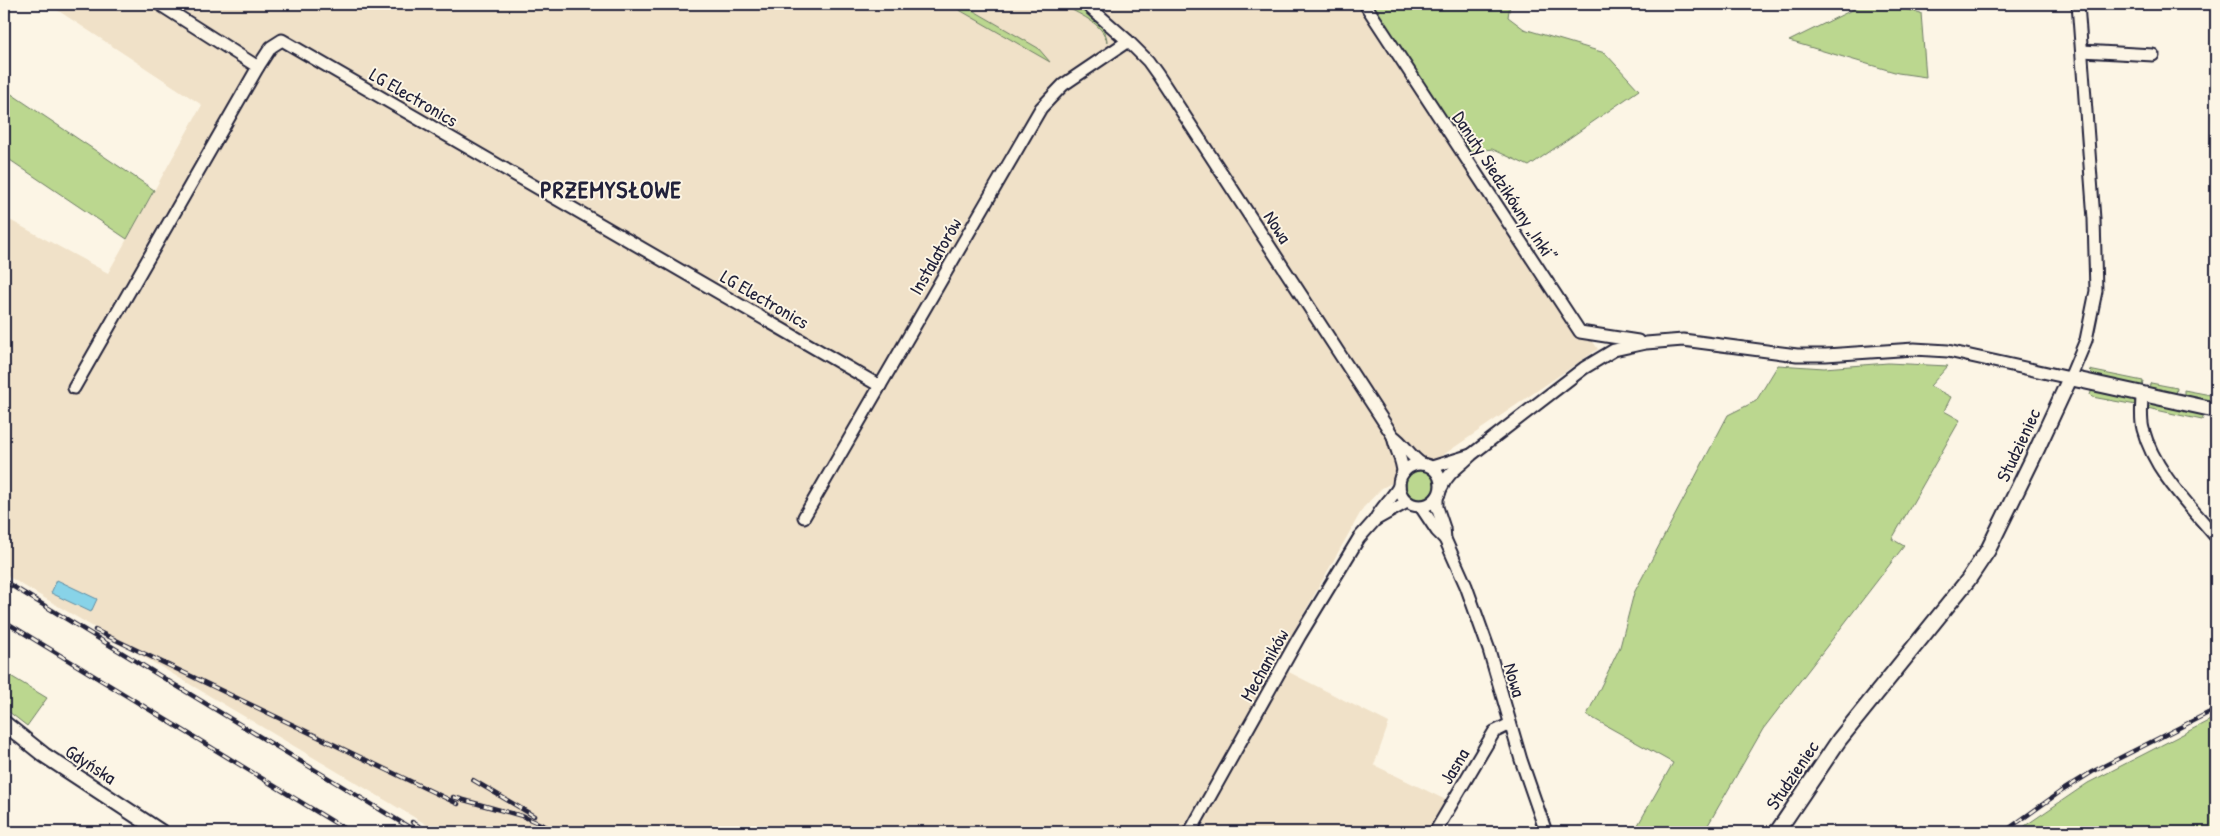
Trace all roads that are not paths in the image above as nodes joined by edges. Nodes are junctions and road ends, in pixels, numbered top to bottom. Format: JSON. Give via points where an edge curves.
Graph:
{"nodes":[{"id":1,"x":159,"y":4,"type":"edge"},
{"id":2,"x":1086,"y":4,"type":"edge"},
{"id":3,"x":1365,"y":4,"type":"edge"},
{"id":4,"x":2078,"y":4,"type":"edge"},
{"id":5,"x":1128,"y":41,"type":"junction"},
{"id":6,"x":2082,"y":51,"type":"junction"},
{"id":7,"x":2153,"y":55,"type":"dead end"},
{"id":8,"x":258,"y":67,"type":"junction"},
{"id":9,"x":1646,"y":343,"type":"junction"},
{"id":10,"x":2070,"y":378,"type":"junction"},
{"id":11,"x":880,"y":386,"type":"junction"},
{"id":12,"x":74,"y":388,"type":"dead end"},
{"id":13,"x":2142,"y":394,"type":"junction"},
{"id":14,"x":2216,"y":410,"type":"edge"},
{"id":15,"x":1393,"y":436,"type":"junction"},
{"id":16,"x":1470,"y":455,"type":"junction"},
{"id":17,"x":1427,"y":466,"type":"junction"},
{"id":18,"x":1403,"y":473,"type":"junction"},
{"id":19,"x":1399,"y":486,"type":"junction"},
{"id":20,"x":1442,"y":487,"type":"junction"},
{"id":21,"x":1437,"y":498,"type":"junction"},
{"id":22,"x":1407,"y":502,"type":"junction"},
{"id":23,"x":1422,"y":507,"type":"junction"},
{"id":24,"x":804,"y":517,"type":"dead end"},
{"id":25,"x":1375,"y":520,"type":"junction"},
{"id":26,"x":2216,"y":537,"type":"edge"},
{"id":27,"x":1445,"y":539,"type":"junction"},
{"id":28,"x":4,"y":723,"type":"edge"},
{"id":29,"x":1510,"y":724,"type":"junction"},
{"id":30,"x":161,"y":832,"type":"edge"},
{"id":31,"x":1190,"y":832,"type":"edge"},
{"id":32,"x":1435,"y":832,"type":"edge"},
{"id":33,"x":1546,"y":832,"type":"edge"},
{"id":34,"x":1776,"y":832,"type":"edge"}],
"edges":[{"from":1,"to":8,"type":"street"},
{"from":2,"to":5,"type":"street","name":"Nowa"},
{"from":3,"to":9,"type":"street","name":"Danuty Siedzikówny „Inki”","via":[[1580,332]]},
{"from":4,"to":6,"type":"street","name":"Studzieniec"},
{"from":5,"to":11,"type":"street","name":"Instalatorów","via":[[1062,86],[1041,108]]},
{"from":5,"to":15,"type":"street","name":"Nowa","via":[[1148,61]]},
{"from":6,"to":7,"type":"street"},
{"from":6,"to":10,"type":"street","name":"Studzieniec","via":[[2096,291],[2086,340]]},
{"from":8,"to":11,"type":"street","name":"LG Electronics","via":[[271,47],[282,40]]},
{"from":8,"to":12,"type":"street","name":"LG Electronics"},
{"from":9,"to":10,"type":"street","via":[[1683,340],[1798,355],[1914,349],[1948,351]]},
{"from":9,"to":16,"type":"street","via":[[1614,350],[1584,368]]},
{"from":10,"to":13,"type":"main road"},
{"from":10,"to":34,"type":"main road","name":"Studzieniec","via":[[1988,550],[1968,580],[1839,740]]},
{"from":11,"to":24,"type":"street","name":"Instalatorów"},
{"from":13,"to":14,"type":"main road"},
{"from":13,"to":26,"type":"street","via":[[2142,428],[2153,453],[2173,486]]},
{"from":15,"to":17,"type":"street","name":"Nowa","via":[[1416,460]]},
{"from":15,"to":18,"type":"street","name":"Nowa"},
{"from":16,"to":17,"type":"street","via":[[1444,465]]},
{"from":16,"to":20,"type":"street","via":[[1446,477]]},
{"from":17,"to":18,"type":"street","via":[[1412,466]]},
{"from":17,"to":20,"type":"street","via":[[1438,474]]},
{"from":18,"to":19,"type":"street"},
{"from":19,"to":22,"type":"street"},
{"from":19,"to":25,"type":"street"},
{"from":20,"to":21,"type":"street"},
{"from":21,"to":23,"type":"street"},
{"from":21,"to":27,"type":"street","name":"Nowa"},
{"from":22,"to":23,"type":"street"},
{"from":22,"to":25,"type":"street"},
{"from":23,"to":27,"type":"street","name":"Nowa"},
{"from":25,"to":31,"type":"street","name":"Mechaników","via":[[1359,538],[1299,637]]},
{"from":27,"to":29,"type":"street","name":"Nowa","via":[[1489,650]]},
{"from":28,"to":30,"type":"main road","name":"Gdyńska","via":[[44,755]]},
{"from":29,"to":32,"type":"street","name":"Jasna","via":[[1494,732]]},
{"from":29,"to":33,"type":"street","name":"Nowa"}]}
